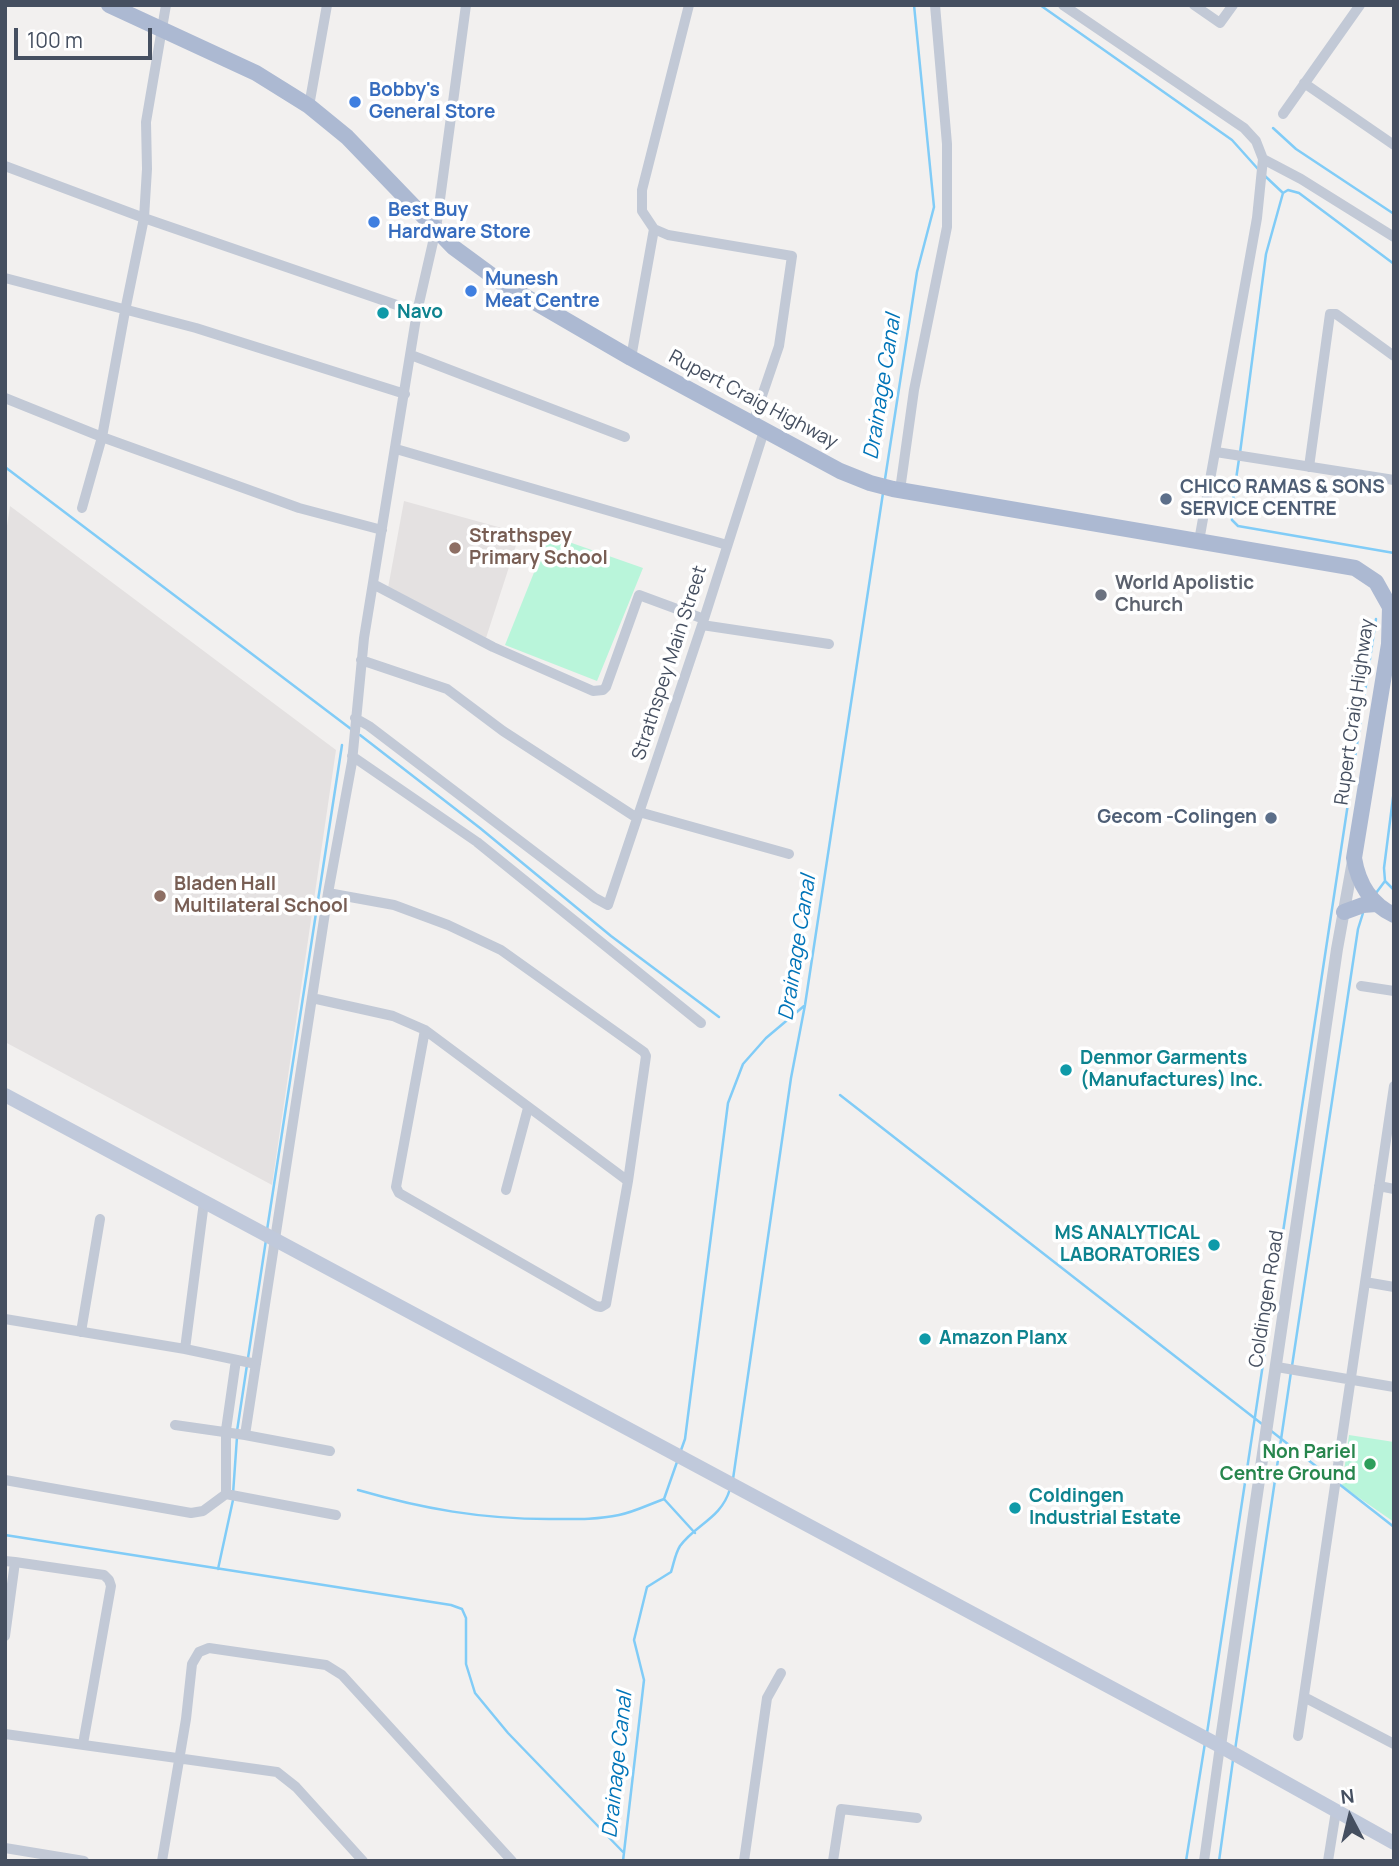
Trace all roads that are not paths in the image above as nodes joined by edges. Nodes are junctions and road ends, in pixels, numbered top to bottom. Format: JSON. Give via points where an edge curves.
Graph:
{"nodes":[{"id":1,"x":108,"y":5,"type":"edge"},
{"id":2,"x":166,"y":5,"type":"edge"},
{"id":3,"x":327,"y":5,"type":"edge"},
{"id":4,"x":466,"y":5,"type":"edge"},
{"id":5,"x":689,"y":5,"type":"edge"},
{"id":6,"x":934,"y":5,"type":"edge"},
{"id":7,"x":1063,"y":5,"type":"edge"},
{"id":8,"x":1194,"y":5,"type":"edge"},
{"id":9,"x":1233,"y":5,"type":"edge"},
{"id":10,"x":1360,"y":5,"type":"edge"},
{"id":11,"x":162,"y":28,"type":"junction"},
{"id":12,"x":1304,"y":83,"type":"junction"},
{"id":13,"x":309,"y":106,"type":"junction"},
{"id":14,"x":1283,"y":114,"type":"dead end"},
{"id":15,"x":1392,"y":141,"type":"edge"},
{"id":16,"x":1263,"y":159,"type":"junction"},
{"id":17,"x":5,"y":166,"type":"edge"},
{"id":18,"x":144,"y":218,"type":"junction"},
{"id":19,"x":436,"y":229,"type":"junction"},
{"id":20,"x":654,"y":229,"type":"junction"},
{"id":21,"x":1394,"y":237,"type":"edge"},
{"id":22,"x":5,"y":278,"type":"edge"},
{"id":23,"x":125,"y":311,"type":"junction"},
{"id":24,"x":417,"y":312,"type":"junction"},
{"id":25,"x":411,"y":355,"type":"junction"},
{"id":26,"x":1394,"y":356,"type":"edge"},
{"id":27,"x":631,"y":358,"type":"junction"},
{"id":28,"x":405,"y":394,"type":"junction"},
{"id":29,"x":5,"y":398,"type":"edge"},
{"id":30,"x":758,"y":428,"type":"junction"},
{"id":31,"x":625,"y":437,"type":"dead end"},
{"id":32,"x":102,"y":438,"type":"junction"},
{"id":33,"x":396,"y":449,"type":"junction"},
{"id":34,"x":1216,"y":452,"type":"junction"},
{"id":35,"x":1309,"y":467,"type":"junction"},
{"id":36,"x":1394,"y":480,"type":"edge"},
{"id":37,"x":897,"y":489,"type":"junction"},
{"id":38,"x":82,"y":508,"type":"dead end"},
{"id":39,"x":382,"y":530,"type":"junction"},
{"id":40,"x":1199,"y":541,"type":"junction"},
{"id":41,"x":727,"y":545,"type":"junction"},
{"id":42,"x":373,"y":584,"type":"junction"},
{"id":43,"x":703,"y":622,"type":"junction"},
{"id":44,"x":830,"y":644,"type":"dead end"},
{"id":45,"x":361,"y":660,"type":"junction"},
{"id":46,"x":355,"y":718,"type":"junction"},
{"id":47,"x":352,"y":756,"type":"junction"},
{"id":48,"x":638,"y":815,"type":"junction"},
{"id":49,"x":789,"y":854,"type":"dead end"},
{"id":50,"x":1354,"y":858,"type":"junction"},
{"id":51,"x":328,"y":893,"type":"junction"},
{"id":52,"x":1376,"y":904,"type":"junction"},
{"id":53,"x":1344,"y":912,"type":"junction"},
{"id":54,"x":1394,"y":915,"type":"edge"},
{"id":55,"x":1362,"y":986,"type":"dead end"},
{"id":56,"x":1394,"y":992,"type":"edge"},
{"id":57,"x":312,"y":998,"type":"junction"},
{"id":58,"x":701,"y":1023,"type":"dead end"},
{"id":59,"x":425,"y":1030,"type":"junction"},
{"id":60,"x":1394,"y":1089,"type":"edge"},
{"id":61,"x":5,"y":1095,"type":"edge"},
{"id":62,"x":528,"y":1108,"type":"junction"},
{"id":63,"x":628,"y":1181,"type":"junction"},
{"id":64,"x":1379,"y":1186,"type":"junction"},
{"id":65,"x":1394,"y":1189,"type":"edge"},
{"id":66,"x":506,"y":1190,"type":"dead end"},
{"id":67,"x":204,"y":1202,"type":"junction"},
{"id":68,"x":100,"y":1219,"type":"dead end"},
{"id":69,"x":276,"y":1242,"type":"junction"},
{"id":70,"x":1365,"y":1282,"type":"junction"},
{"id":71,"x":1394,"y":1287,"type":"edge"},
{"id":72,"x":5,"y":1319,"type":"edge"},
{"id":73,"x":81,"y":1332,"type":"junction"},
{"id":74,"x":185,"y":1349,"type":"junction"},
{"id":75,"x":236,"y":1360,"type":"junction"},
{"id":76,"x":256,"y":1364,"type":"junction"},
{"id":77,"x":1285,"y":1368,"type":"junction"},
{"id":78,"x":1351,"y":1380,"type":"junction"},
{"id":79,"x":1394,"y":1387,"type":"edge"},
{"id":80,"x":175,"y":1425,"type":"dead end"},
{"id":81,"x":226,"y":1433,"type":"junction"},
{"id":82,"x":245,"y":1436,"type":"junction"},
{"id":83,"x":330,"y":1451,"type":"dead end"},
{"id":84,"x":5,"y":1480,"type":"edge"},
{"id":85,"x":226,"y":1494,"type":"junction"},
{"id":86,"x":336,"y":1516,"type":"dead end"},
{"id":87,"x":10,"y":1562,"type":"edge"},
{"id":88,"x":5,"y":1636,"type":"edge"},
{"id":89,"x":781,"y":1673,"type":"dead end"},
{"id":90,"x":1304,"y":1698,"type":"junction"},
{"id":91,"x":5,"y":1734,"type":"edge"},
{"id":92,"x":1298,"y":1736,"type":"dead end"},
{"id":93,"x":83,"y":1744,"type":"junction"},
{"id":94,"x":1394,"y":1744,"type":"edge"},
{"id":95,"x":1220,"y":1746,"type":"junction"},
{"id":96,"x":180,"y":1758,"type":"junction"},
{"id":97,"x":1336,"y":1811,"type":"junction"},
{"id":98,"x":917,"y":1818,"type":"dead end"},
{"id":99,"x":1394,"y":1843,"type":"edge"},
{"id":100,"x":5,"y":1848,"type":"edge"},
{"id":101,"x":84,"y":1861,"type":"edge"},
{"id":102,"x":162,"y":1861,"type":"edge"},
{"id":103,"x":363,"y":1861,"type":"edge"},
{"id":104,"x":513,"y":1861,"type":"edge"},
{"id":105,"x":744,"y":1861,"type":"edge"},
{"id":106,"x":833,"y":1861,"type":"edge"},
{"id":107,"x":1204,"y":1861,"type":"edge"},
{"id":108,"x":1328,"y":1861,"type":"edge"}],
"edges":[{"from":1,"to":11,"type":"main road","name":"Rupert Craig Highway"},
{"from":2,"to":11,"type":"street"},
{"from":3,"to":13,"type":"street"},
{"from":4,"to":19,"type":"street"},
{"from":5,"to":20,"type":"street","via":[[642,190],[642,211]]},
{"from":6,"to":37,"type":"street","via":[[947,144],[947,227]]},
{"from":7,"to":16,"type":"street","via":[[1244,128]]},
{"from":8,"to":9,"type":"street","via":[[1220,23]]},
{"from":10,"to":12,"type":"street"},
{"from":11,"to":13,"type":"main road","name":"Rupert Craig Highway","via":[[256,73]]},
{"from":11,"to":18,"type":"street","via":[[146,121]]},
{"from":12,"to":14,"type":"street"},
{"from":12,"to":15,"type":"street"},
{"from":13,"to":19,"type":"main road","name":"Rupert Craig Highway","via":[[347,137]]},
{"from":16,"to":21,"type":"street"},
{"from":16,"to":34,"type":"street","via":[[1258,218]]},
{"from":17,"to":18,"type":"street"},
{"from":18,"to":23,"type":"street"},
{"from":18,"to":24,"type":"street"},
{"from":19,"to":24,"type":"street"},
{"from":19,"to":27,"type":"main road","name":"Rupert Craig Highway","via":[[502,283]]},
{"from":20,"to":27,"type":"street"},
{"from":20,"to":30,"type":"street","name":"Strathspey Main Street","via":[[792,256],[779,346]]},
{"from":22,"to":23,"type":"street"},
{"from":23,"to":28,"type":"street","via":[[196,328]]},
{"from":23,"to":32,"type":"street"},
{"from":24,"to":25,"type":"street"},
{"from":25,"to":28,"type":"street"},
{"from":25,"to":31,"type":"street"},
{"from":26,"to":35,"type":"street","via":[[1330,314]]},
{"from":27,"to":30,"type":"main road","name":"Rupert Craig Highway"},
{"from":28,"to":33,"type":"street"},
{"from":29,"to":32,"type":"street"},
{"from":30,"to":37,"type":"main road","name":"Rupert Craig Highway","via":[[840,471]]},
{"from":30,"to":41,"type":"street","name":"Strathspey Main Street"},
{"from":32,"to":38,"type":"street"},
{"from":32,"to":39,"type":"street","via":[[299,508]]},
{"from":33,"to":39,"type":"street"},
{"from":33,"to":41,"type":"street"},
{"from":34,"to":35,"type":"street"},
{"from":34,"to":40,"type":"street"},
{"from":35,"to":36,"type":"street"},
{"from":37,"to":40,"type":"main road","name":"Rupert Craig Highway"},
{"from":39,"to":42,"type":"street"},
{"from":40,"to":50,"type":"main road","name":"Rupert Craig Highway","via":[[1356,568],[1385,594],[1390,607],[1389,644]]},
{"from":41,"to":43,"type":"street","name":"Strathspey Main Street"},
{"from":42,"to":43,"type":"street","via":[[493,647],[593,691],[606,687],[639,595]]},
{"from":42,"to":45,"type":"street"},
{"from":43,"to":44,"type":"street"},
{"from":43,"to":48,"type":"street","name":"Strathspey Main Street"},
{"from":45,"to":46,"type":"street"},
{"from":45,"to":48,"type":"street","via":[[447,689],[503,731]]},
{"from":46,"to":47,"type":"street"},
{"from":46,"to":48,"type":"street","name":"Strathspey Main Street","via":[[608,905]]},
{"from":47,"to":51,"type":"street"},
{"from":47,"to":58,"type":"street","via":[[477,842]]},
{"from":48,"to":49,"type":"street"},
{"from":50,"to":52,"type":"main road","via":[[1359,877]]},
{"from":50,"to":53,"type":"street","name":"Coldingen Road"},
{"from":51,"to":57,"type":"street"},
{"from":51,"to":63,"type":"street","via":[[394,905],[501,950],[644,1052]]},
{"from":52,"to":53,"type":"main road"},
{"from":52,"to":54,"type":"main road"},
{"from":53,"to":77,"type":"street","name":"Coldingen Road"},
{"from":55,"to":56,"type":"street"},
{"from":57,"to":59,"type":"street","via":[[393,1016]]},
{"from":57,"to":69,"type":"street"},
{"from":59,"to":62,"type":"street"},
{"from":59,"to":63,"type":"street","via":[[396,1187],[399,1193],[601,1307],[606,1304]]},
{"from":60,"to":64,"type":"street"},
{"from":61,"to":67,"type":"main road"},
{"from":62,"to":63,"type":"street"},
{"from":62,"to":66,"type":"street"},
{"from":64,"to":65,"type":"street"},
{"from":64,"to":70,"type":"street"},
{"from":67,"to":69,"type":"main road"},
{"from":67,"to":74,"type":"street"},
{"from":68,"to":73,"type":"street"},
{"from":69,"to":76,"type":"street"},
{"from":69,"to":95,"type":"main road"},
{"from":70,"to":71,"type":"street"},
{"from":70,"to":78,"type":"street"},
{"from":72,"to":73,"type":"street"},
{"from":73,"to":74,"type":"street"},
{"from":74,"to":75,"type":"street"},
{"from":75,"to":76,"type":"street"},
{"from":75,"to":81,"type":"street"},
{"from":76,"to":82,"type":"street"},
{"from":77,"to":78,"type":"street"},
{"from":77,"to":95,"type":"street","name":"Coldingen Road"},
{"from":78,"to":79,"type":"street"},
{"from":78,"to":90,"type":"street"},
{"from":80,"to":81,"type":"street"},
{"from":81,"to":82,"type":"street"},
{"from":81,"to":85,"type":"street"},
{"from":82,"to":83,"type":"street"},
{"from":84,"to":85,"type":"street","via":[[191,1513],[203,1511]]},
{"from":85,"to":86,"type":"street"},
{"from":87,"to":88,"type":"street"},
{"from":87,"to":93,"type":"street","via":[[104,1575],[109,1580]]},
{"from":89,"to":105,"type":"street","via":[[767,1698]]},
{"from":90,"to":92,"type":"street"},
{"from":90,"to":94,"type":"street"},
{"from":91,"to":93,"type":"street"},
{"from":93,"to":96,"type":"street"},
{"from":95,"to":97,"type":"main road"},
{"from":95,"to":107,"type":"street"},
{"from":96,"to":102,"type":"street"},
{"from":96,"to":103,"type":"street","via":[[277,1772]]},
{"from":96,"to":104,"type":"street","via":[[192,1664],[199,1652],[209,1648],[326,1665],[342,1675]]},
{"from":97,"to":99,"type":"main road"},
{"from":97,"to":108,"type":"street"},
{"from":98,"to":106,"type":"street","via":[[841,1809]]},
{"from":100,"to":101,"type":"street"}]}
